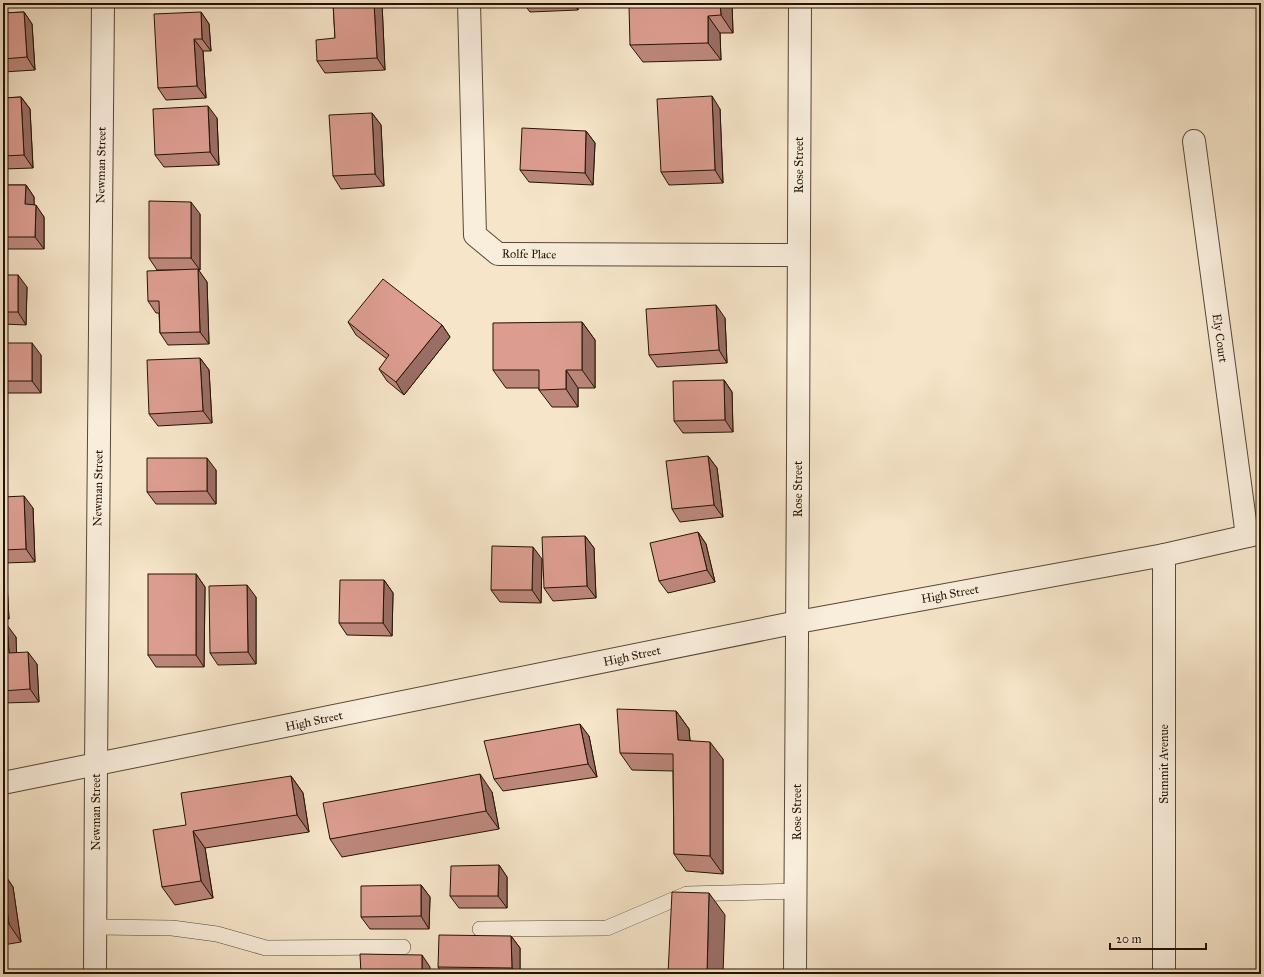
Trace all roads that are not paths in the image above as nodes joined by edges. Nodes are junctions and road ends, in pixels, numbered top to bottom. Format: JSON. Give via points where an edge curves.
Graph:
{"nodes":[{"id":1,"x":102,"y":3,"type":"edge"},
{"id":2,"x":470,"y":3,"type":"edge"},
{"id":3,"x":800,"y":3,"type":"edge"},
{"id":4,"x":1194,"y":141,"type":"dead end"},
{"id":5,"x":798,"y":255,"type":"junction"},
{"id":6,"x":1254,"y":534,"type":"edge"},
{"id":7,"x":1164,"y":555,"type":"junction"},
{"id":8,"x":798,"y":622,"type":"junction"},
{"id":9,"x":96,"y":765,"type":"junction"},
{"id":10,"x":3,"y":783,"type":"edge"},
{"id":11,"x":796,"y":891,"type":"junction"},
{"id":12,"x":95,"y":927,"type":"junction"},
{"id":13,"x":480,"y":930,"type":"dead end"},
{"id":14,"x":403,"y":947,"type":"dead end"},
{"id":15,"x":95,"y":974,"type":"edge"},
{"id":16,"x":795,"y":974,"type":"edge"},
{"id":17,"x":1164,"y":974,"type":"edge"}],
"edges":[{"from":1,"to":9,"type":"street","name":"Newman Street"},
{"from":2,"to":5,"type":"street","name":"Rolfe Place","via":[[475,235],[498,254]]},
{"from":3,"to":5,"type":"street","name":"Rose Street"},
{"from":4,"to":6,"type":"street","name":"Ely Court"},
{"from":5,"to":8,"type":"street","name":"Rose Street"},
{"from":6,"to":7,"type":"street","name":"High Street"},
{"from":7,"to":8,"type":"street","name":"High Street"},
{"from":7,"to":17,"type":"street","name":"Summit Avenue"},
{"from":8,"to":9,"type":"street","name":"High Street"},
{"from":8,"to":11,"type":"street","name":"Rose Street"},
{"from":9,"to":10,"type":"street","name":"High Street"},
{"from":9,"to":12,"type":"street","name":"Newman Street"},
{"from":11,"to":13,"type":"lane","via":[[687,894],[606,928]]},
{"from":11,"to":16,"type":"street","name":"Rose Street"},
{"from":12,"to":14,"type":"lane","via":[[172,928],[217,934],[266,948]]},
{"from":12,"to":15,"type":"street","name":"Newman Street"}]}
